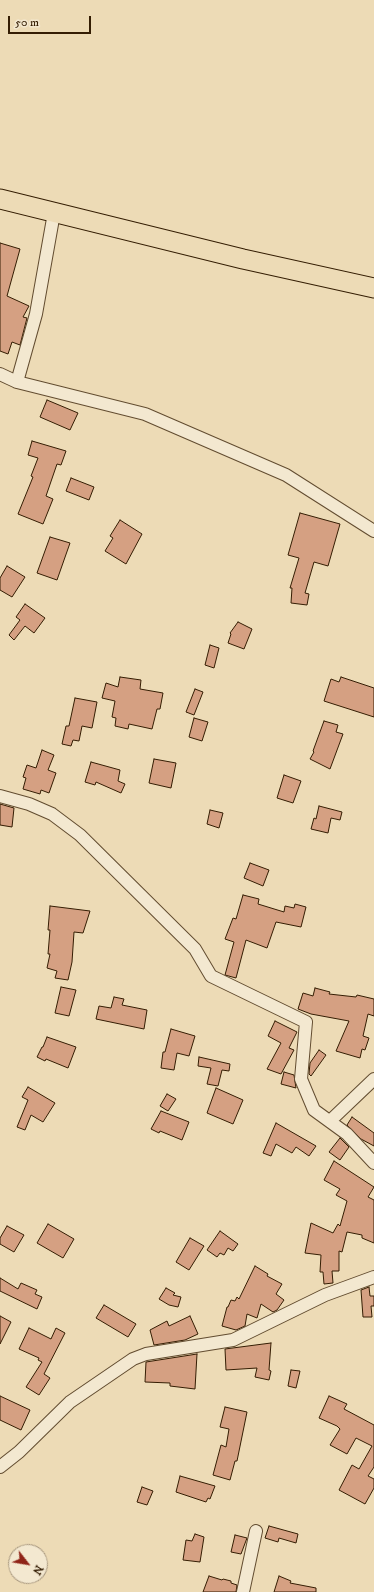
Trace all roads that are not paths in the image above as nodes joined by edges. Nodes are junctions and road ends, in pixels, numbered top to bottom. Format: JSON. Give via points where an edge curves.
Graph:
{"nodes":[{"id":1,"x":0,"y":199,"type":"edge"},
{"id":2,"x":54,"y":213,"type":"junction"},
{"id":3,"x":374,"y":288,"type":"edge"},
{"id":4,"x":0,"y":374,"type":"edge"},
{"id":5,"x":17,"y":382,"type":"junction"},
{"id":6,"x":374,"y":531,"type":"edge"},
{"id":7,"x":0,"y":796,"type":"edge"},
{"id":8,"x":374,"y":1079,"type":"edge"},
{"id":9,"x":330,"y":1121,"type":"junction"},
{"id":10,"x":374,"y":1164,"type":"edge"},
{"id":11,"x":374,"y":1277,"type":"edge"},
{"id":12,"x":0,"y":1467,"type":"edge"},
{"id":13,"x":256,"y":1532,"type":"dead end"},
{"id":14,"x":243,"y":1592,"type":"edge"}],
"edges":[{"from":1,"to":2,"type":"main road"},
{"from":2,"to":3,"type":"main road"},
{"from":2,"to":5,"type":"street","via":[[36,314]]},
{"from":4,"to":5,"type":"street"},
{"from":5,"to":6,"type":"street","via":[[145,414],[286,475]]},
{"from":7,"to":9,"type":"street","via":[[52,814],[80,835],[195,949],[211,976],[306,1022],[301,1079],[314,1110]]},
{"from":8,"to":9,"type":"street"},
{"from":9,"to":10,"type":"street","via":[[348,1134]]},
{"from":11,"to":12,"type":"street","via":[[325,1295],[233,1340],[146,1354],[133,1359],[70,1402]]},
{"from":13,"to":14,"type":"street"}]}
